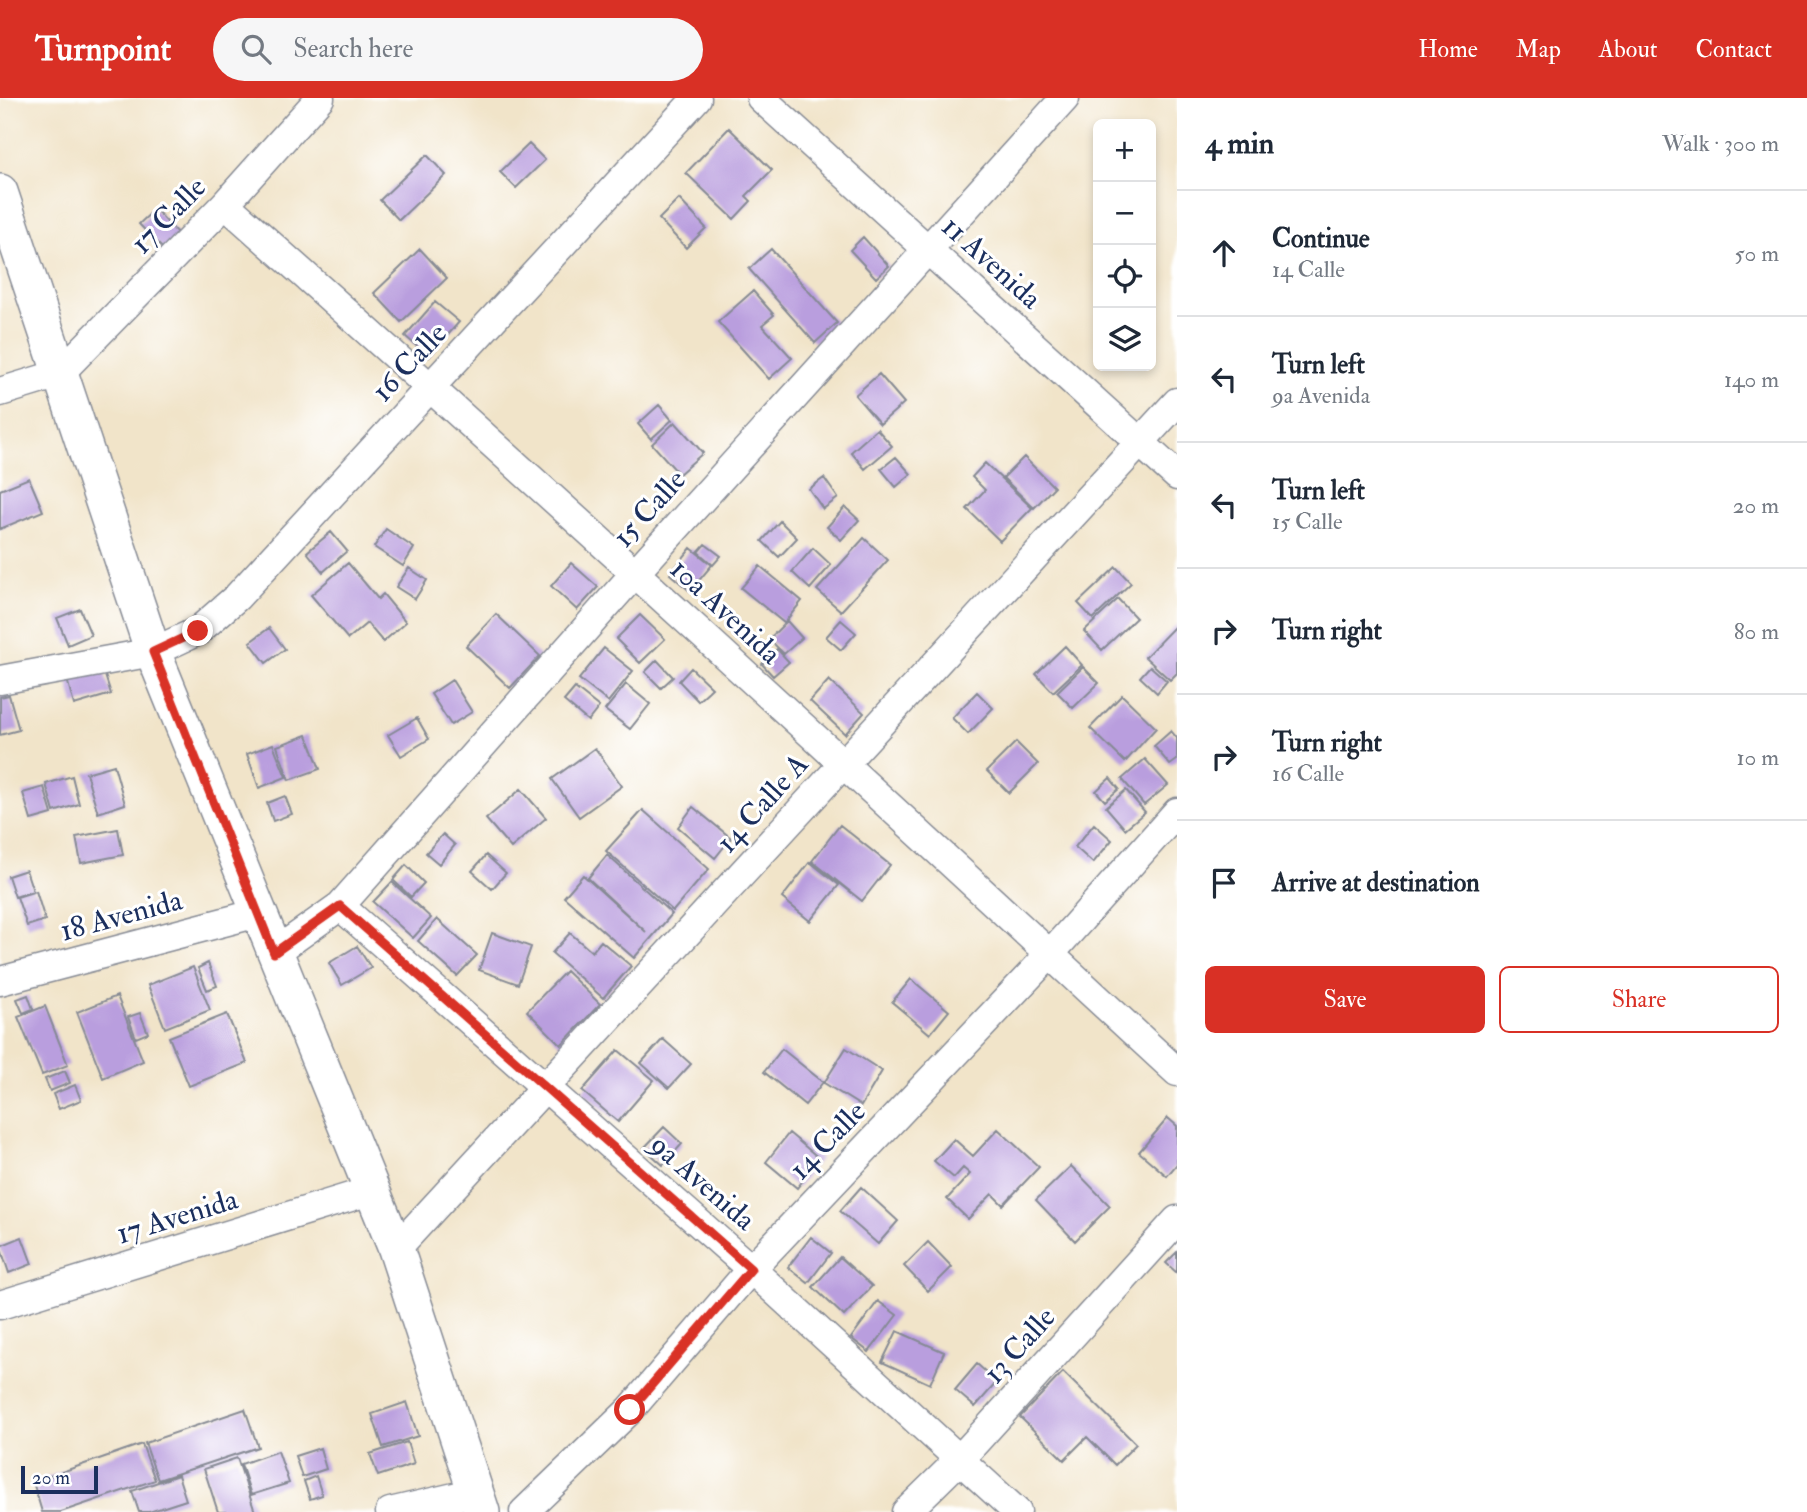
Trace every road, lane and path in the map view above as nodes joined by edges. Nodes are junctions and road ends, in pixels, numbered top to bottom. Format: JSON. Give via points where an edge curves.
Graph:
{"nodes":[{"id":1,"x":320,"y":98,"type":"edge"},
{"id":2,"x":697,"y":98,"type":"edge"},
{"id":3,"x":761,"y":98,"type":"edge"},
{"id":4,"x":1065,"y":98,"type":"edge"},
{"id":5,"x":0,"y":192,"type":"edge"},
{"id":6,"x":225,"y":204,"type":"junction"},
{"id":7,"x":929,"y":250,"type":"junction"},
{"id":8,"x":60,"y":374,"type":"junction"},
{"id":9,"x":431,"y":387,"type":"junction"},
{"id":10,"x":0,"y":392,"type":"edge"},
{"id":11,"x":1177,"y":402,"type":"edge"},
{"id":12,"x":1140,"y":442,"type":"junction"},
{"id":13,"x":1177,"y":476,"type":"edge"},
{"id":14,"x":636,"y":572,"type":"junction"},
{"id":15,"x":153,"y":652,"type":"junction"},
{"id":16,"x":0,"y":680,"type":"edge"},
{"id":17,"x":841,"y":765,"type":"junction"},
{"id":18,"x":1177,"y":812,"type":"edge"},
{"id":19,"x":340,"y":906,"type":"junction"},
{"id":20,"x":258,"y":913,"type":"junction"},
{"id":21,"x":274,"y":953,"type":"junction"},
{"id":22,"x":1050,"y":954,"type":"junction"},
{"id":23,"x":0,"y":981,"type":"edge"},
{"id":24,"x":1177,"y":1072,"type":"edge"},
{"id":25,"x":546,"y":1087,"type":"junction"},
{"id":26,"x":373,"y":1190,"type":"junction"},
{"id":27,"x":1177,"y":1220,"type":"edge"},
{"id":28,"x":396,"y":1249,"type":"junction"},
{"id":29,"x":751,"y":1269,"type":"junction"},
{"id":30,"x":0,"y":1306,"type":"edge"},
{"id":31,"x":960,"y":1460,"type":"junction"},
{"id":32,"x":479,"y":1502,"type":"edge"},
{"id":33,"x":390,"y":1512,"type":"edge"},
{"id":34,"x":524,"y":1512,"type":"edge"},
{"id":35,"x":906,"y":1512,"type":"edge"},
{"id":36,"x":1017,"y":1512,"type":"edge"}],
"edges":[{"from":1,"to":6,"type":"street","name":"17 Calle"},
{"from":2,"to":9,"type":"street","name":"16 Calle"},
{"from":3,"to":7,"type":"street","name":"11 Avenida"},
{"from":4,"to":7,"type":"street","name":"15 Calle"},
{"from":5,"to":8,"type":"main road"},
{"from":6,"to":8,"type":"street","name":"17 Calle"},
{"from":6,"to":9,"type":"street","name":"10a Avenida"},
{"from":7,"to":12,"type":"street","name":"11 Avenida"},
{"from":7,"to":14,"type":"street","name":"15 Calle"},
{"from":8,"to":10,"type":"street"},
{"from":8,"to":15,"type":"main road"},
{"from":9,"to":14,"type":"street","name":"10a Avenida"},
{"from":9,"to":15,"type":"street","name":"16 Calle","via":[[237,597],[198,631]]},
{"from":11,"to":12,"type":"street","name":"14 Calle A"},
{"from":12,"to":13,"type":"street","name":"11 Avenida"},
{"from":12,"to":17,"type":"street","name":"14 Calle A"},
{"from":14,"to":17,"type":"street","name":"10a Avenida"},
{"from":14,"to":19,"type":"street","name":"15 Calle"},
{"from":15,"to":16,"type":"street","name":"16 Calle"},
{"from":15,"to":20,"type":"main road"},
{"from":17,"to":22,"type":"street","name":"10a Avenida"},
{"from":17,"to":25,"type":"street","name":"14 Calle A"},
{"from":18,"to":22,"type":"street","name":"14 Calle"},
{"from":19,"to":21,"type":"street","name":"15 Calle"},
{"from":19,"to":25,"type":"street","name":"9a Avenida"},
{"from":20,"to":21,"type":"main road"},
{"from":20,"to":23,"type":"street","name":"18 Avenida"},
{"from":21,"to":26,"type":"main road"},
{"from":22,"to":24,"type":"street","name":"10a Avenida"},
{"from":22,"to":29,"type":"street","name":"14 Calle"},
{"from":25,"to":28,"type":"street","name":"14 Calle A"},
{"from":25,"to":29,"type":"street","name":"9a Avenida"},
{"from":26,"to":28,"type":"main road"},
{"from":26,"to":30,"type":"street","name":"17 Avenida"},
{"from":27,"to":31,"type":"street","name":"13 Calle"},
{"from":28,"to":32,"type":"main road"},
{"from":29,"to":31,"type":"street","name":"9a Avenida"},
{"from":29,"to":34,"type":"street","name":"14 Calle","via":[[630,1410]]},
{"from":31,"to":35,"type":"street","name":"13 Calle"},
{"from":31,"to":36,"type":"street","name":"9a Avenida"},
{"from":32,"to":33,"type":"street"}]}
